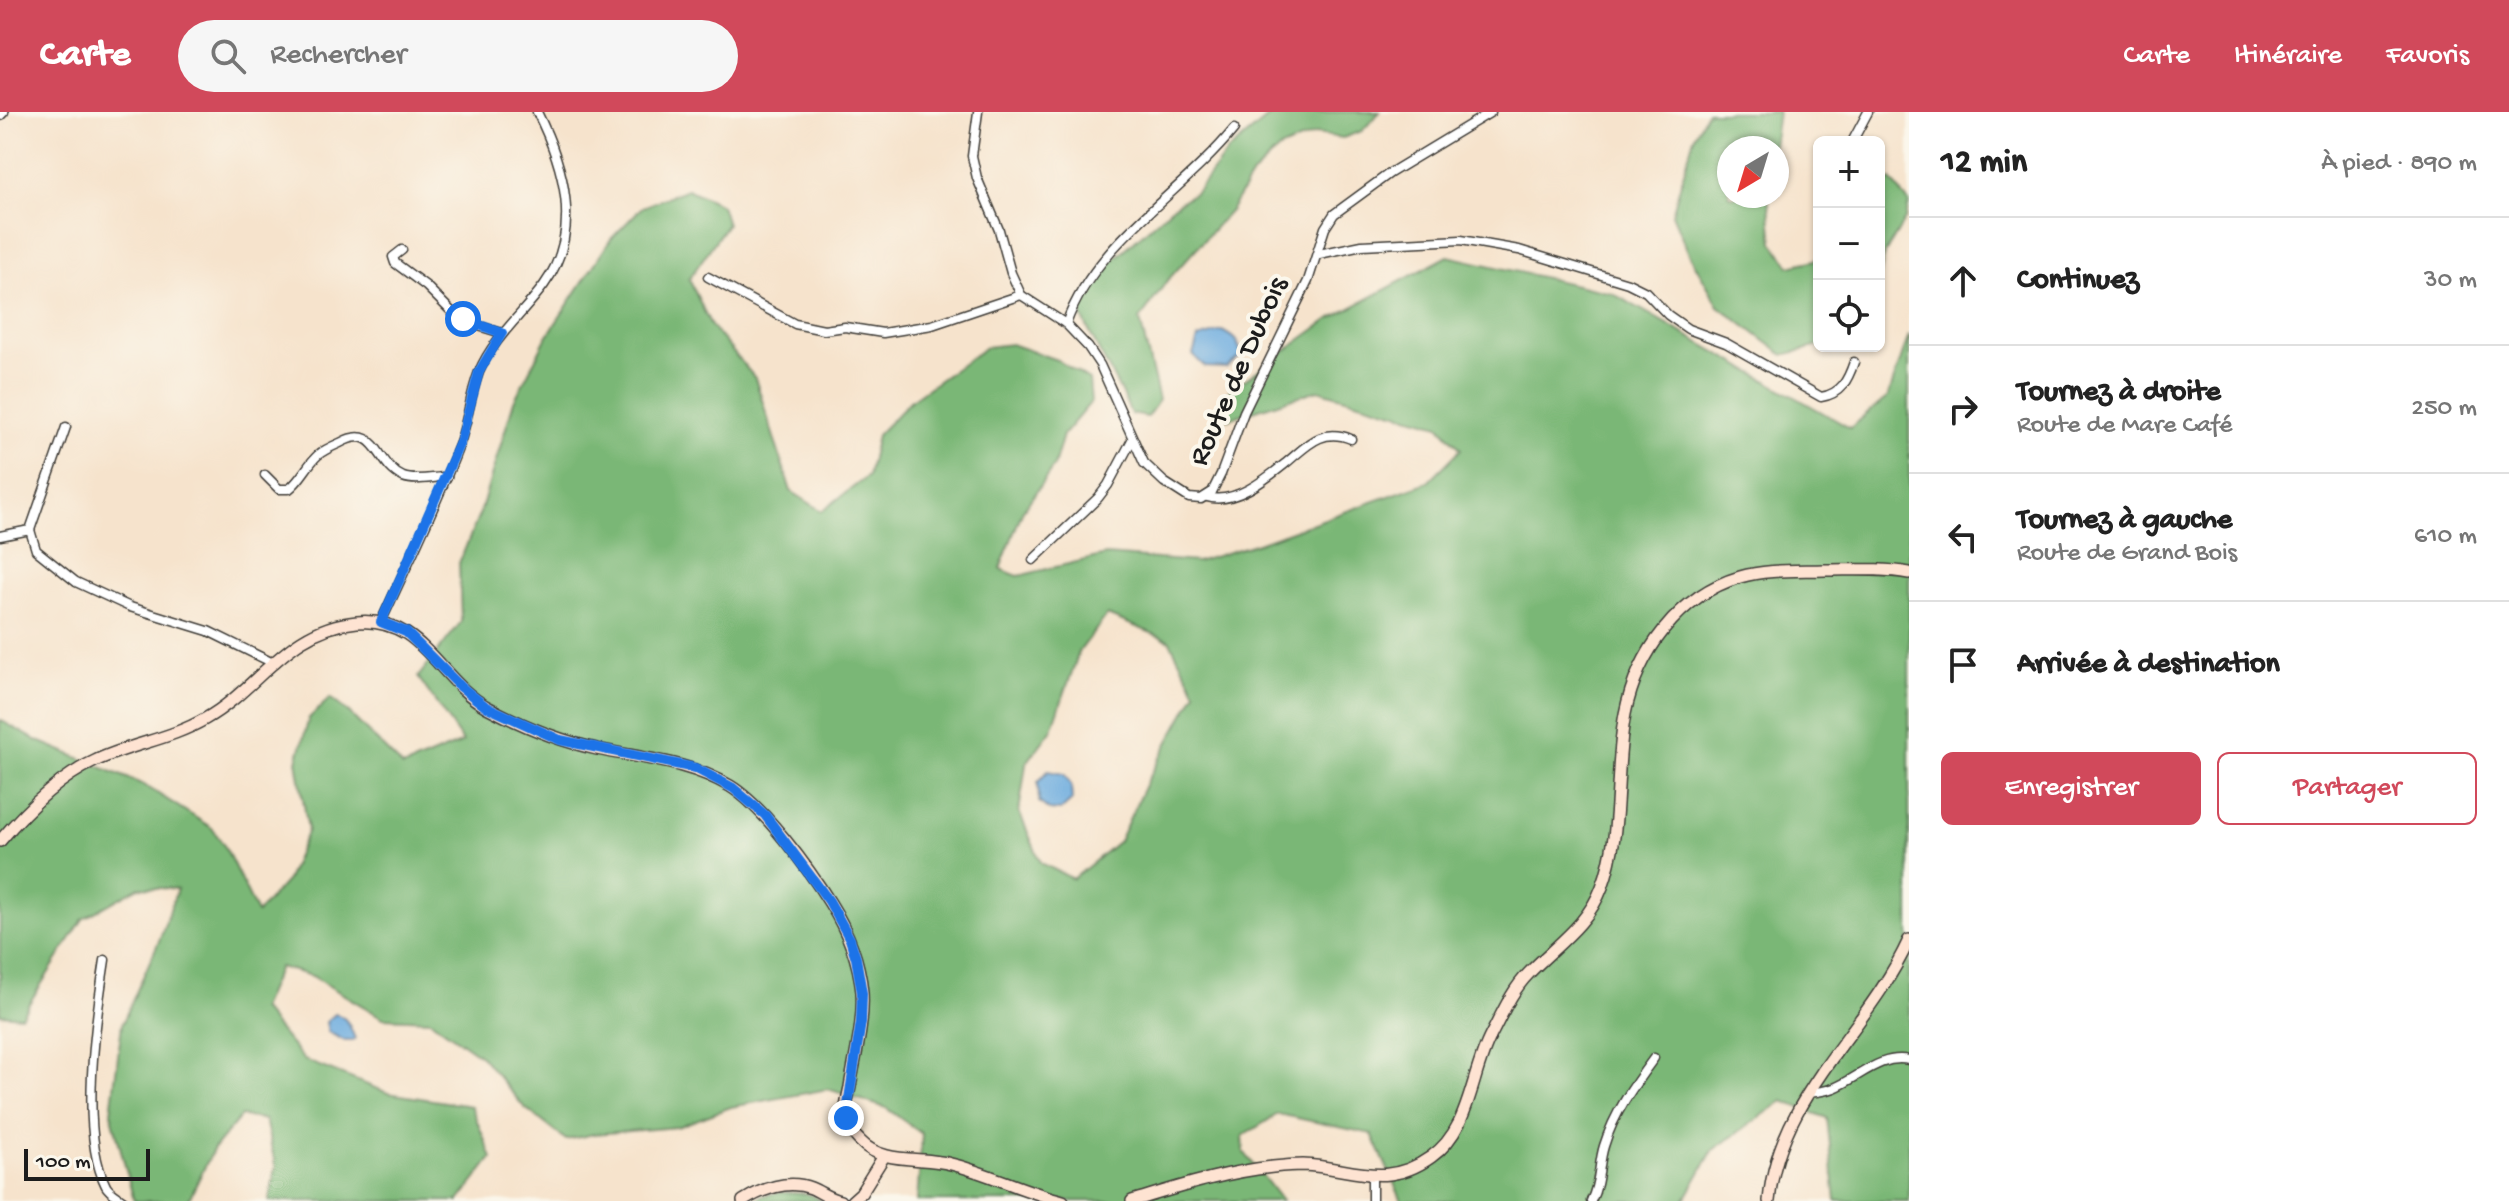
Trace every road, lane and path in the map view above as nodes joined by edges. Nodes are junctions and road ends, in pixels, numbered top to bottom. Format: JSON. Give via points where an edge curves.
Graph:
{"nodes":[{"id":1,"x":4,"y":112,"type":"edge"},
{"id":2,"x":537,"y":112,"type":"edge"},
{"id":3,"x":978,"y":112,"type":"edge"},
{"id":4,"x":1491,"y":112,"type":"edge"},
{"id":5,"x":1868,"y":112,"type":"edge"},
{"id":6,"x":0,"y":116,"type":"edge"},
{"id":7,"x":1234,"y":129,"type":"dead end"},
{"id":8,"x":1855,"y":136,"type":"edge"},
{"id":9,"x":402,"y":250,"type":"dead end"},
{"id":10,"x":1319,"y":254,"type":"junction"},
{"id":11,"x":708,"y":277,"type":"dead end"},
{"id":12,"x":1021,"y":295,"type":"junction"},
{"id":13,"x":1066,"y":324,"type":"junction"},
{"id":14,"x":502,"y":333,"type":"junction"},
{"id":15,"x":1854,"y":362,"type":"dead end"},
{"id":16,"x":66,"y":427,"type":"dead end"},
{"id":17,"x":1351,"y":439,"type":"dead end"},
{"id":18,"x":1132,"y":440,"type":"junction"},
{"id":19,"x":265,"y":475,"type":"dead end"},
{"id":20,"x":447,"y":477,"type":"junction"},
{"id":21,"x":1207,"y":497,"type":"junction"},
{"id":22,"x":30,"y":530,"type":"junction"},
{"id":23,"x":0,"y":536,"type":"edge"},
{"id":24,"x":1033,"y":560,"type":"dead end"},
{"id":25,"x":1909,"y":573,"type":"edge"},
{"id":26,"x":381,"y":622,"type":"junction"},
{"id":27,"x":271,"y":662,"type":"junction"},
{"id":28,"x":0,"y":841,"type":"edge"},
{"id":29,"x":1909,"y":940,"type":"edge"},
{"id":30,"x":105,"y":960,"type":"dead end"},
{"id":31,"x":1654,"y":1058,"type":"dead end"},
{"id":32,"x":1909,"y":1060,"type":"edge"},
{"id":33,"x":1809,"y":1093,"type":"junction"},
{"id":34,"x":884,"y":1156,"type":"junction"},
{"id":35,"x":1372,"y":1177,"type":"junction"},
{"id":36,"x":124,"y":1201,"type":"edge"},
{"id":37,"x":743,"y":1201,"type":"edge"},
{"id":38,"x":840,"y":1201,"type":"edge"},
{"id":39,"x":852,"y":1201,"type":"edge"},
{"id":40,"x":1063,"y":1201,"type":"edge"},
{"id":41,"x":1132,"y":1201,"type":"edge"},
{"id":42,"x":1372,"y":1201,"type":"edge"},
{"id":43,"x":1591,"y":1201,"type":"edge"},
{"id":44,"x":1769,"y":1201,"type":"edge"}],
"edges":[{"from":1,"to":6,"type":"street"},
{"from":2,"to":14,"type":"street","via":[[565,181],[566,226],[559,259],[545,284]]},
{"from":3,"to":12,"type":"street","via":[[972,156],[977,178]]},
{"from":4,"to":10,"type":"street","name":"Route de Dubois","via":[[1334,214]]},
{"from":5,"to":8,"type":"street"},
{"from":7,"to":13,"type":"street","via":[[1094,270]]},
{"from":9,"to":14,"type":"street","via":[[393,257],[395,263],[454,314]]},
{"from":10,"to":15,"type":"street","via":[[1362,245],[1461,240],[1519,250],[1628,283],[1688,329],[1726,343],[1821,397],[1839,391]]},
{"from":10,"to":21,"type":"street","name":"Route de Dubois"},
{"from":11,"to":12,"type":"street","via":[[795,324],[824,330],[845,327],[883,333],[932,325]]},
{"from":12,"to":13,"type":"street","name":"Route de Dubois"},
{"from":13,"to":18,"type":"street","name":"Route de Dubois","via":[[1100,365]]},
{"from":14,"to":20,"type":"street","via":[[479,372]]},
{"from":16,"to":22,"type":"street"},
{"from":17,"to":21,"type":"street","via":[[1312,439],[1234,497]]},
{"from":18,"to":21,"type":"street","name":"Route de Dubois","via":[[1144,463],[1164,482],[1189,498]]},
{"from":18,"to":24,"type":"street","via":[[1098,498]]},
{"from":19,"to":20,"type":"street","via":[[279,489],[289,489],[317,456],[362,436],[399,475]]},
{"from":20,"to":26,"type":"street"},
{"from":22,"to":23,"type":"street"},
{"from":22,"to":27,"type":"street","via":[[36,550],[76,582],[130,607],[208,631]]},
{"from":25,"to":35,"type":"main road","via":[[1783,571],[1741,577],[1712,590],[1662,631],[1629,696],[1615,840],[1592,908],[1512,996],[1446,1144],[1414,1168]]},
{"from":26,"to":27,"type":"main road","via":[[330,628]]},
{"from":26,"to":34,"type":"main road","via":[[406,632],[485,706],[560,740],[695,768],[733,788],[765,815],[829,901],[850,939],[862,993],[846,1118],[859,1141]]},
{"from":27,"to":28,"type":"main road","via":[[238,696],[205,719],[77,771],[25,812]]},
{"from":29,"to":33,"type":"main road","via":[[1886,983]]},
{"from":30,"to":36,"type":"street","via":[[95,1026],[94,1146],[106,1188]]},
{"from":31,"to":43,"type":"street","via":[[1609,1128]]},
{"from":32,"to":33,"type":"street","via":[[1879,1063],[1831,1089]]},
{"from":33,"to":44,"type":"main road","via":[[1778,1149]]},
{"from":34,"to":39,"type":"main road"},
{"from":34,"to":40,"type":"main road","via":[[949,1163]]},
{"from":35,"to":41,"type":"main road","via":[[1304,1165],[1272,1167],[1227,1173]]},
{"from":35,"to":42,"type":"street"},
{"from":37,"to":38,"type":"main road","via":[[770,1188],[798,1185]]}]}
